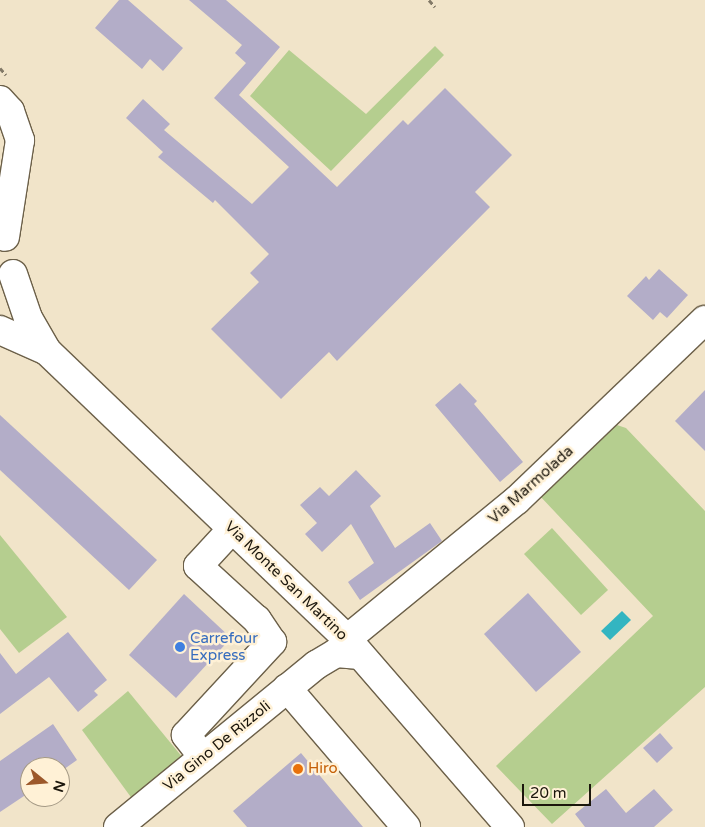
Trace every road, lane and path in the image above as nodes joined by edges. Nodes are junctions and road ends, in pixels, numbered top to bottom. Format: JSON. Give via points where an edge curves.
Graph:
{"nodes":[{"id":1,"x":428,"y":0,"type":"edge"},
{"id":2,"x":434,"y":7,"type":"dead end"},
{"id":3,"x":0,"y":68,"type":"edge"},
{"id":4,"x":6,"y":91,"type":"edge"},
{"id":5,"x":20,"y":153,"type":"junction"},
{"id":6,"x":0,"y":180,"type":"edge"},
{"id":7,"x":2,"y":234,"type":"edge"},
{"id":8,"x":13,"y":274,"type":"junction"},
{"id":9,"x":0,"y":302,"type":"edge"},
{"id":10,"x":705,"y":320,"type":"edge"},
{"id":11,"x":0,"y":330,"type":"edge"},
{"id":12,"x":47,"y":351,"type":"junction"},
{"id":13,"x":232,"y":529,"type":"junction"},
{"id":14,"x":346,"y":639,"type":"junction"},
{"id":15,"x":316,"y":665,"type":"junction"},
{"id":16,"x":288,"y":688,"type":"junction"},
{"id":17,"x":203,"y":757,"type":"junction"},
{"id":18,"x":118,"y":827,"type":"edge"},
{"id":19,"x":406,"y":827,"type":"edge"},
{"id":20,"x":510,"y":827,"type":"edge"}],
"edges":[{"from":1,"to":2,"type":"path"},
{"from":3,"to":4,"type":"path"},
{"from":4,"to":5,"type":"street","via":[[20,140]]},
{"from":5,"to":6,"type":"street"},
{"from":5,"to":7,"type":"street"},
{"from":7,"to":8,"type":"street","name":"Via Monte San Martino","via":[[12,254]]},
{"from":8,"to":9,"type":"street"},
{"from":8,"to":12,"type":"street","name":"Via Monte San Martino","via":[[28,318]]},
{"from":10,"to":14,"type":"street","name":"Via Marmolada","via":[[517,500]]},
{"from":11,"to":12,"type":"street","name":"Via Monte San Martino"},
{"from":12,"to":13,"type":"street","name":"Via Monte San Martino"},
{"from":13,"to":14,"type":"street","name":"Via Monte San Martino"},
{"from":13,"to":17,"type":"street","via":[[198,566],[257,620],[272,642],[186,735]]},
{"from":14,"to":15,"type":"street","name":"Via Gino De Rizzoli","via":[[336,653]]},
{"from":14,"to":15,"type":"street","name":"Via Gino De Rizzoli","via":[[325,648]]},
{"from":14,"to":20,"type":"street","name":"Via Monte San Martino"},
{"from":15,"to":16,"type":"street","name":"Via Gino De Rizzoli"},
{"from":16,"to":17,"type":"street","name":"Via Gino De Rizzoli"},
{"from":16,"to":19,"type":"street"},
{"from":17,"to":18,"type":"street","name":"Via Gino De Rizzoli"}]}
